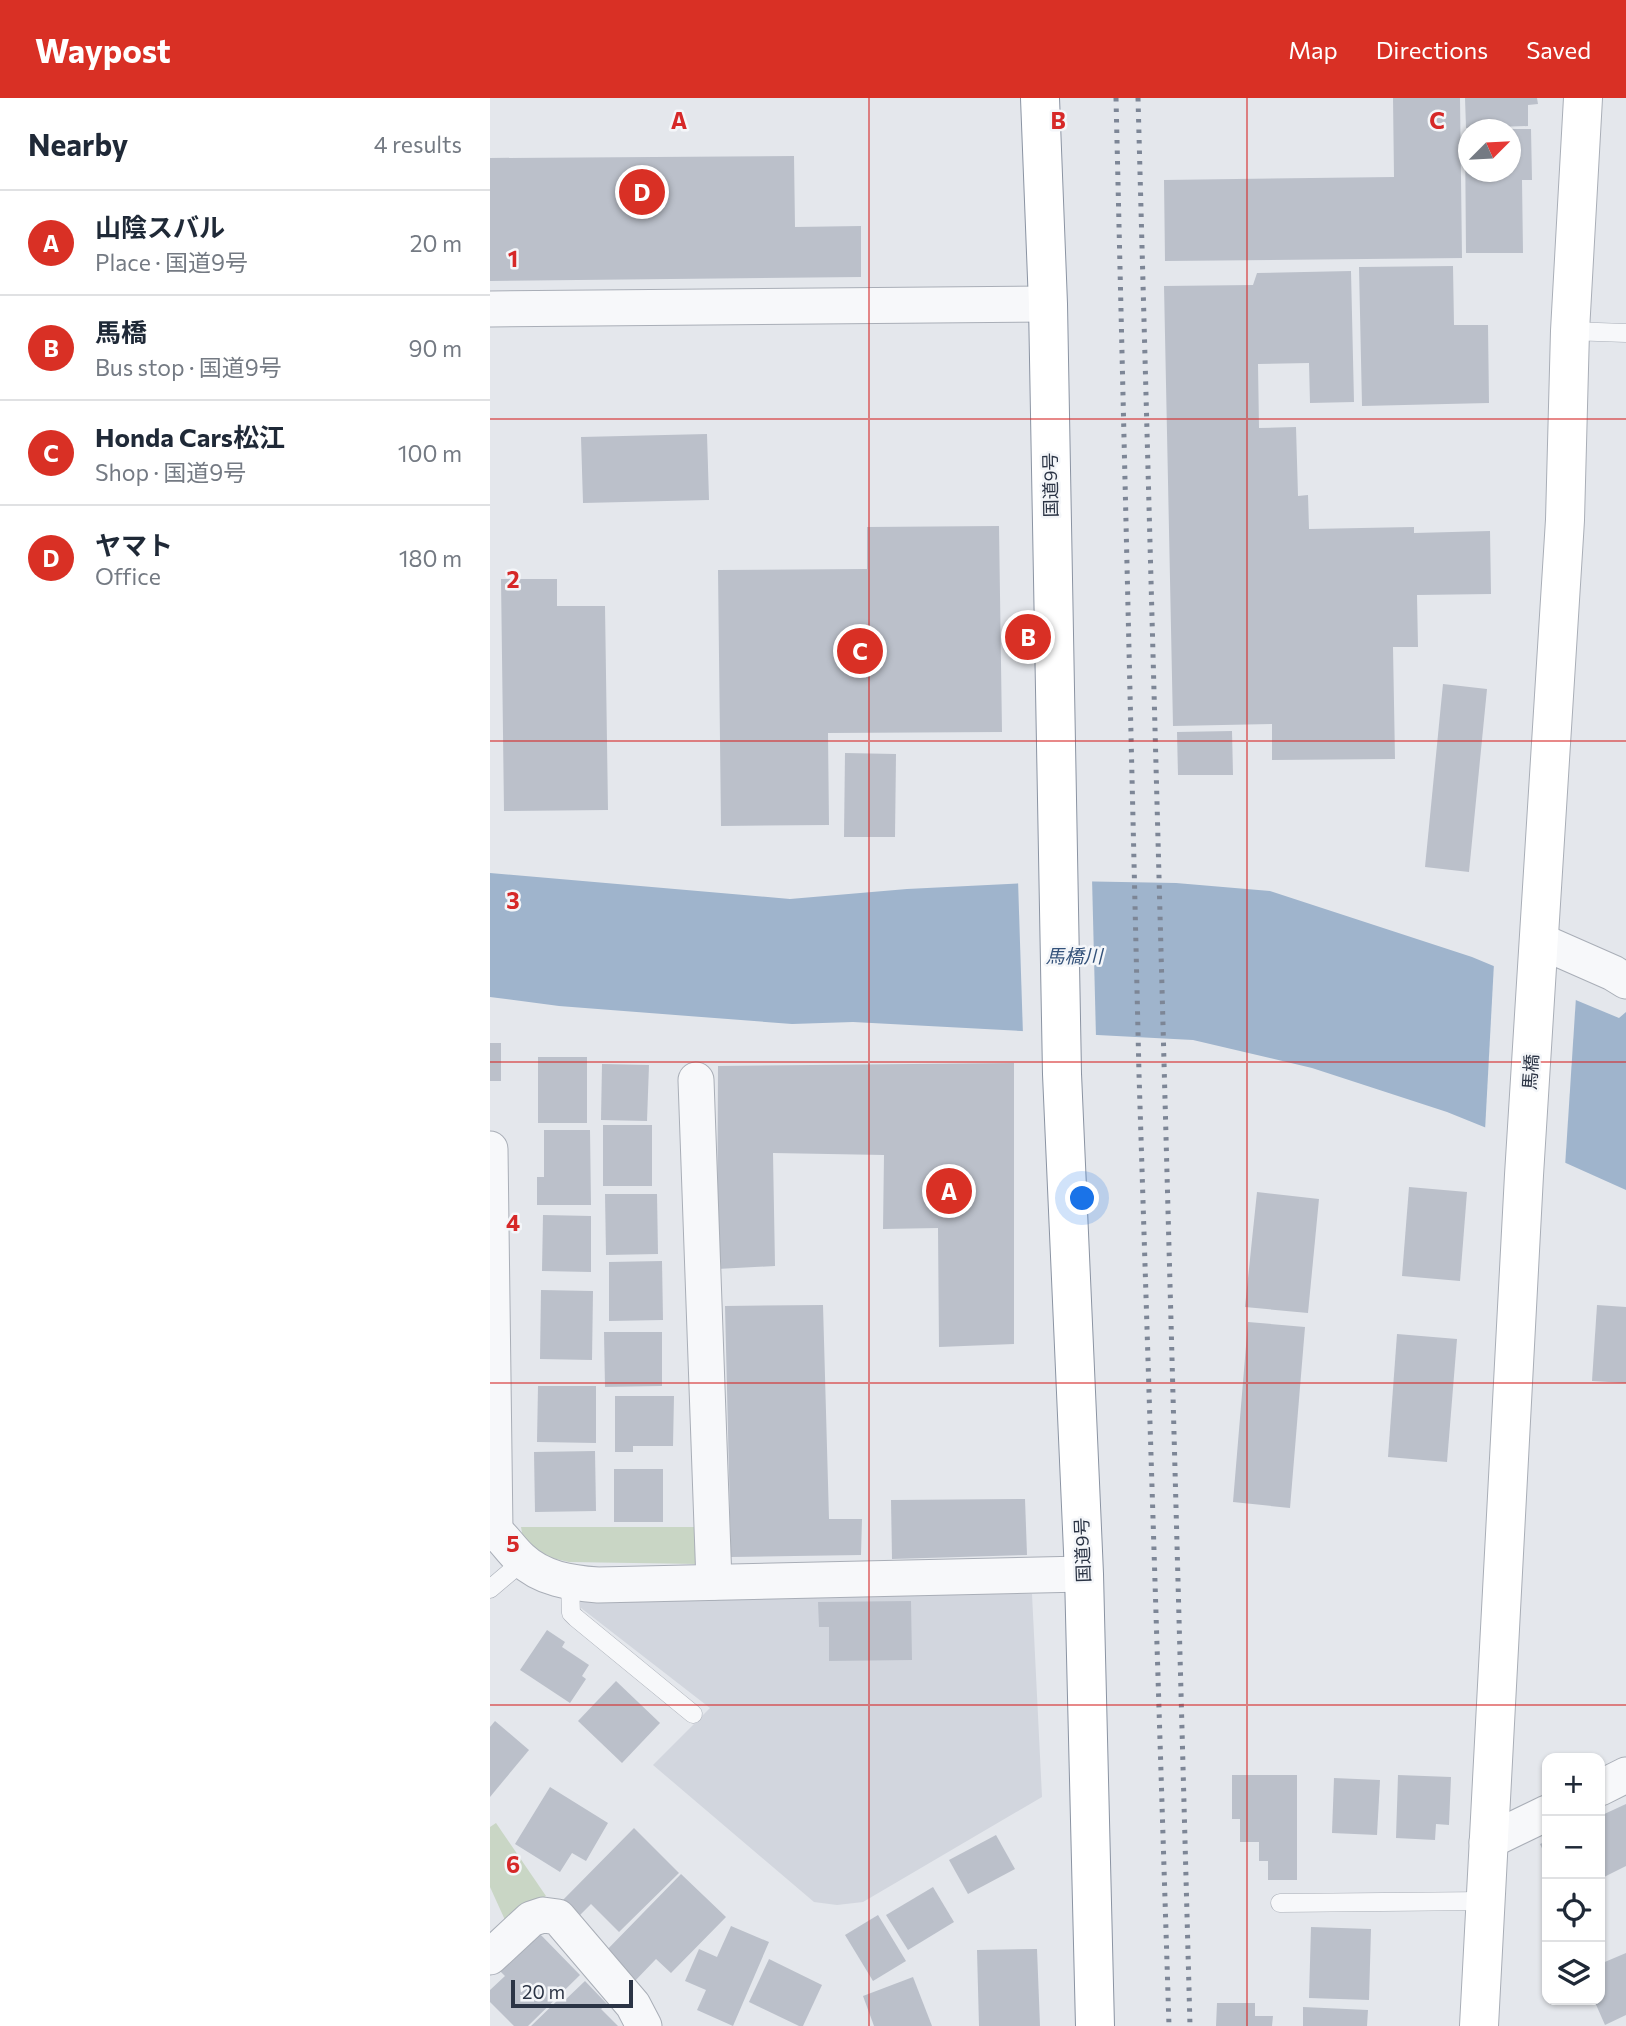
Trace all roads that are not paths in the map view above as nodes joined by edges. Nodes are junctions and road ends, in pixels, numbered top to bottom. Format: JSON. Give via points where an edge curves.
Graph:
{"nodes":[{"id":1,"x":1040,"y":98,"type":"edge"},
{"id":2,"x":1583,"y":98,"type":"edge"},
{"id":3,"x":1048,"y":304,"type":"junction"},
{"id":4,"x":490,"y":309,"type":"edge"},
{"id":5,"x":1570,"y":331,"type":"junction"},
{"id":6,"x":1626,"y":333,"type":"edge"},
{"id":7,"x":1538,"y":955,"type":"junction"},
{"id":8,"x":1626,"y":981,"type":"edge"},
{"id":9,"x":696,"y":1080,"type":"dead end"},
{"id":10,"x":490,"y":1149,"type":"edge"},
{"id":11,"x":493,"y":1529,"type":"edge"},
{"id":12,"x":523,"y":1561,"type":"junction"},
{"id":13,"x":1084,"y":1574,"type":"junction"},
{"id":14,"x":713,"y":1582,"type":"junction"},
{"id":15,"x":570,"y":1583,"type":"junction"},
{"id":16,"x":490,"y":1589,"type":"edge"},
{"id":17,"x":693,"y":1714,"type":"dead end"},
{"id":18,"x":1626,"y":1775,"type":"edge"},
{"id":19,"x":1605,"y":1786,"type":"edge"},
{"id":20,"x":1542,"y":1815,"type":"edge"},
{"id":21,"x":1487,"y":1842,"type":"junction"},
{"id":22,"x":1485,"y":1901,"type":"junction"},
{"id":23,"x":1280,"y":1903,"type":"dead end"},
{"id":24,"x":490,"y":1957,"type":"edge"},
{"id":25,"x":644,"y":2026,"type":"edge"},
{"id":26,"x":1096,"y":2026,"type":"edge"},
{"id":27,"x":1479,"y":2026,"type":"edge"}],
"edges":[{"from":1,"to":3,"type":"main road","name":"国道9号"},
{"from":2,"to":5,"type":"main road","name":"馬橋"},
{"from":3,"to":4,"type":"street"},
{"from":3,"to":13,"type":"main road","name":"国道9号","via":[[1062,1074]]},
{"from":5,"to":6,"type":"lane"},
{"from":5,"to":7,"type":"main road","name":"馬橋","via":[[1565,520]]},
{"from":7,"to":8,"type":"street","via":[[1613,973]]},
{"from":7,"to":21,"type":"main road","name":"馬橋"},
{"from":9,"to":14,"type":"street"},
{"from":10,"to":11,"type":"street"},
{"from":11,"to":12,"type":"street"},
{"from":12,"to":15,"type":"street"},
{"from":12,"to":16,"type":"lane"},
{"from":13,"to":14,"type":"street"},
{"from":13,"to":26,"type":"main road","name":"国道9号"},
{"from":14,"to":15,"type":"street"},
{"from":15,"to":17,"type":"lane","via":[[571,1613]]},
{"from":18,"to":19,"type":"street"},
{"from":20,"to":21,"type":"street"},
{"from":21,"to":22,"type":"main road","name":"馬橋"},
{"from":22,"to":23,"type":"lane"},
{"from":22,"to":27,"type":"main road","name":"馬橋"},
{"from":24,"to":25,"type":"street","via":[[531,1919],[558,1917],[633,2005]]}]}
